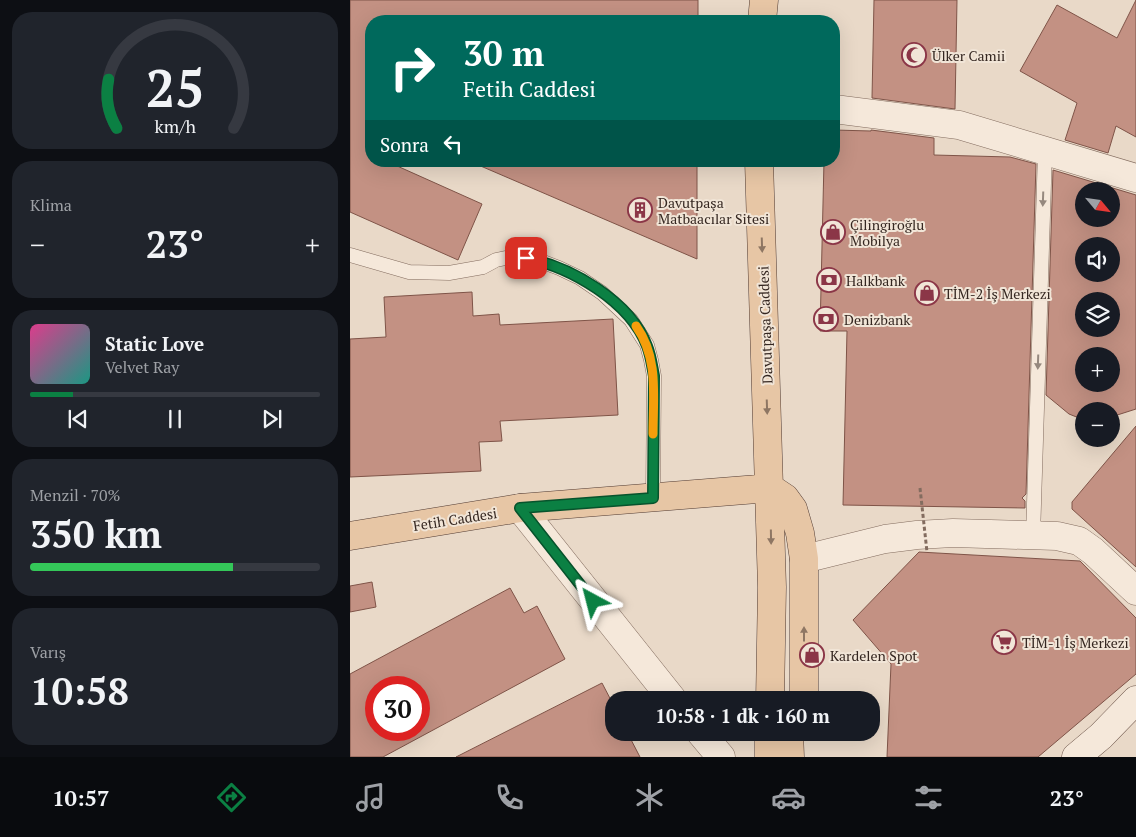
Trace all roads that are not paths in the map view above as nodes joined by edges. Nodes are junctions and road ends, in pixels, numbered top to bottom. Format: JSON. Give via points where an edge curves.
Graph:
{"nodes":[{"id":1,"x":764,"y":0,"type":"edge"},
{"id":2,"x":763,"y":15,"type":"edge"},
{"id":3,"x":840,"y":110,"type":"edge"},
{"id":4,"x":1045,"y":150,"type":"junction"},
{"id":5,"x":759,"y":167,"type":"edge"},
{"id":6,"x":1136,"y":178,"type":"edge"},
{"id":7,"x":350,"y":255,"type":"edge"},
{"id":8,"x":770,"y":488,"type":"junction"},
{"id":9,"x":653,"y":498,"type":"junction"},
{"id":10,"x":520,"y":508,"type":"junction"},
{"id":11,"x":350,"y":536,"type":"edge"},
{"id":12,"x":1033,"y":536,"type":"junction"},
{"id":13,"x":804,"y":559,"type":"junction"},
{"id":14,"x":1136,"y":591,"type":"edge"},
{"id":15,"x":770,"y":672,"type":"junction"},
{"id":16,"x":666,"y":691,"type":"edge"},
{"id":17,"x":770,"y":691,"type":"edge"},
{"id":18,"x":779,"y":691,"type":"edge"},
{"id":19,"x":804,"y":691,"type":"edge"},
{"id":20,"x":1136,"y":700,"type":"edge"},
{"id":21,"x":708,"y":741,"type":"edge"},
{"id":22,"x":769,"y":741,"type":"edge"},
{"id":23,"x":789,"y":741,"type":"edge"},
{"id":24,"x":804,"y":741,"type":"edge"},
{"id":25,"x":721,"y":757,"type":"edge"},
{"id":26,"x":769,"y":757,"type":"edge"},
{"id":27,"x":790,"y":757,"type":"edge"},
{"id":28,"x":804,"y":757,"type":"edge"},
{"id":29,"x":1076,"y":757,"type":"edge"}],
"edges":[{"from":1,"to":2,"type":"main road"},
{"from":3,"to":4,"type":"street","via":[[959,125]]},
{"from":4,"to":6,"type":"street"},
{"from":4,"to":12,"type":"lane","one_way":true},
{"from":5,"to":8,"type":"main road","name":"Davutpaşa Caddesi","one_way":true},
{"from":7,"to":9,"type":"lane","via":[[409,272],[449,273],[483,267],[515,256],[559,268],[602,293],[631,320],[647,345],[652,360]]},
{"from":8,"to":9,"type":"main road","name":"Fetih Caddesi"},
{"from":8,"to":13,"type":"main road","via":[[785,498],[793,509]]},
{"from":8,"to":15,"type":"main road","name":"Davutpaşa Caddesi","one_way":true},
{"from":9,"to":10,"type":"main road","name":"Fetih Caddesi"},
{"from":10,"to":11,"type":"main road","name":"Fetih Caddesi"},
{"from":10,"to":16,"type":"street"},
{"from":12,"to":13,"type":"street","via":[[917,535],[885,539]]},
{"from":12,"to":14,"type":"street","via":[[1057,536],[1079,541]]},
{"from":19,"to":13,"type":"main road","one_way":true},
{"from":15,"to":17,"type":"main road","name":"Davutpaşa Caddesi"},
{"from":15,"to":18,"type":"main road"},
{"from":20,"to":29,"type":"street"},
{"from":21,"to":25,"type":"street"},
{"from":22,"to":26,"type":"main road"},
{"from":23,"to":27,"type":"main road"},
{"from":24,"to":28,"type":"main road"}]}
